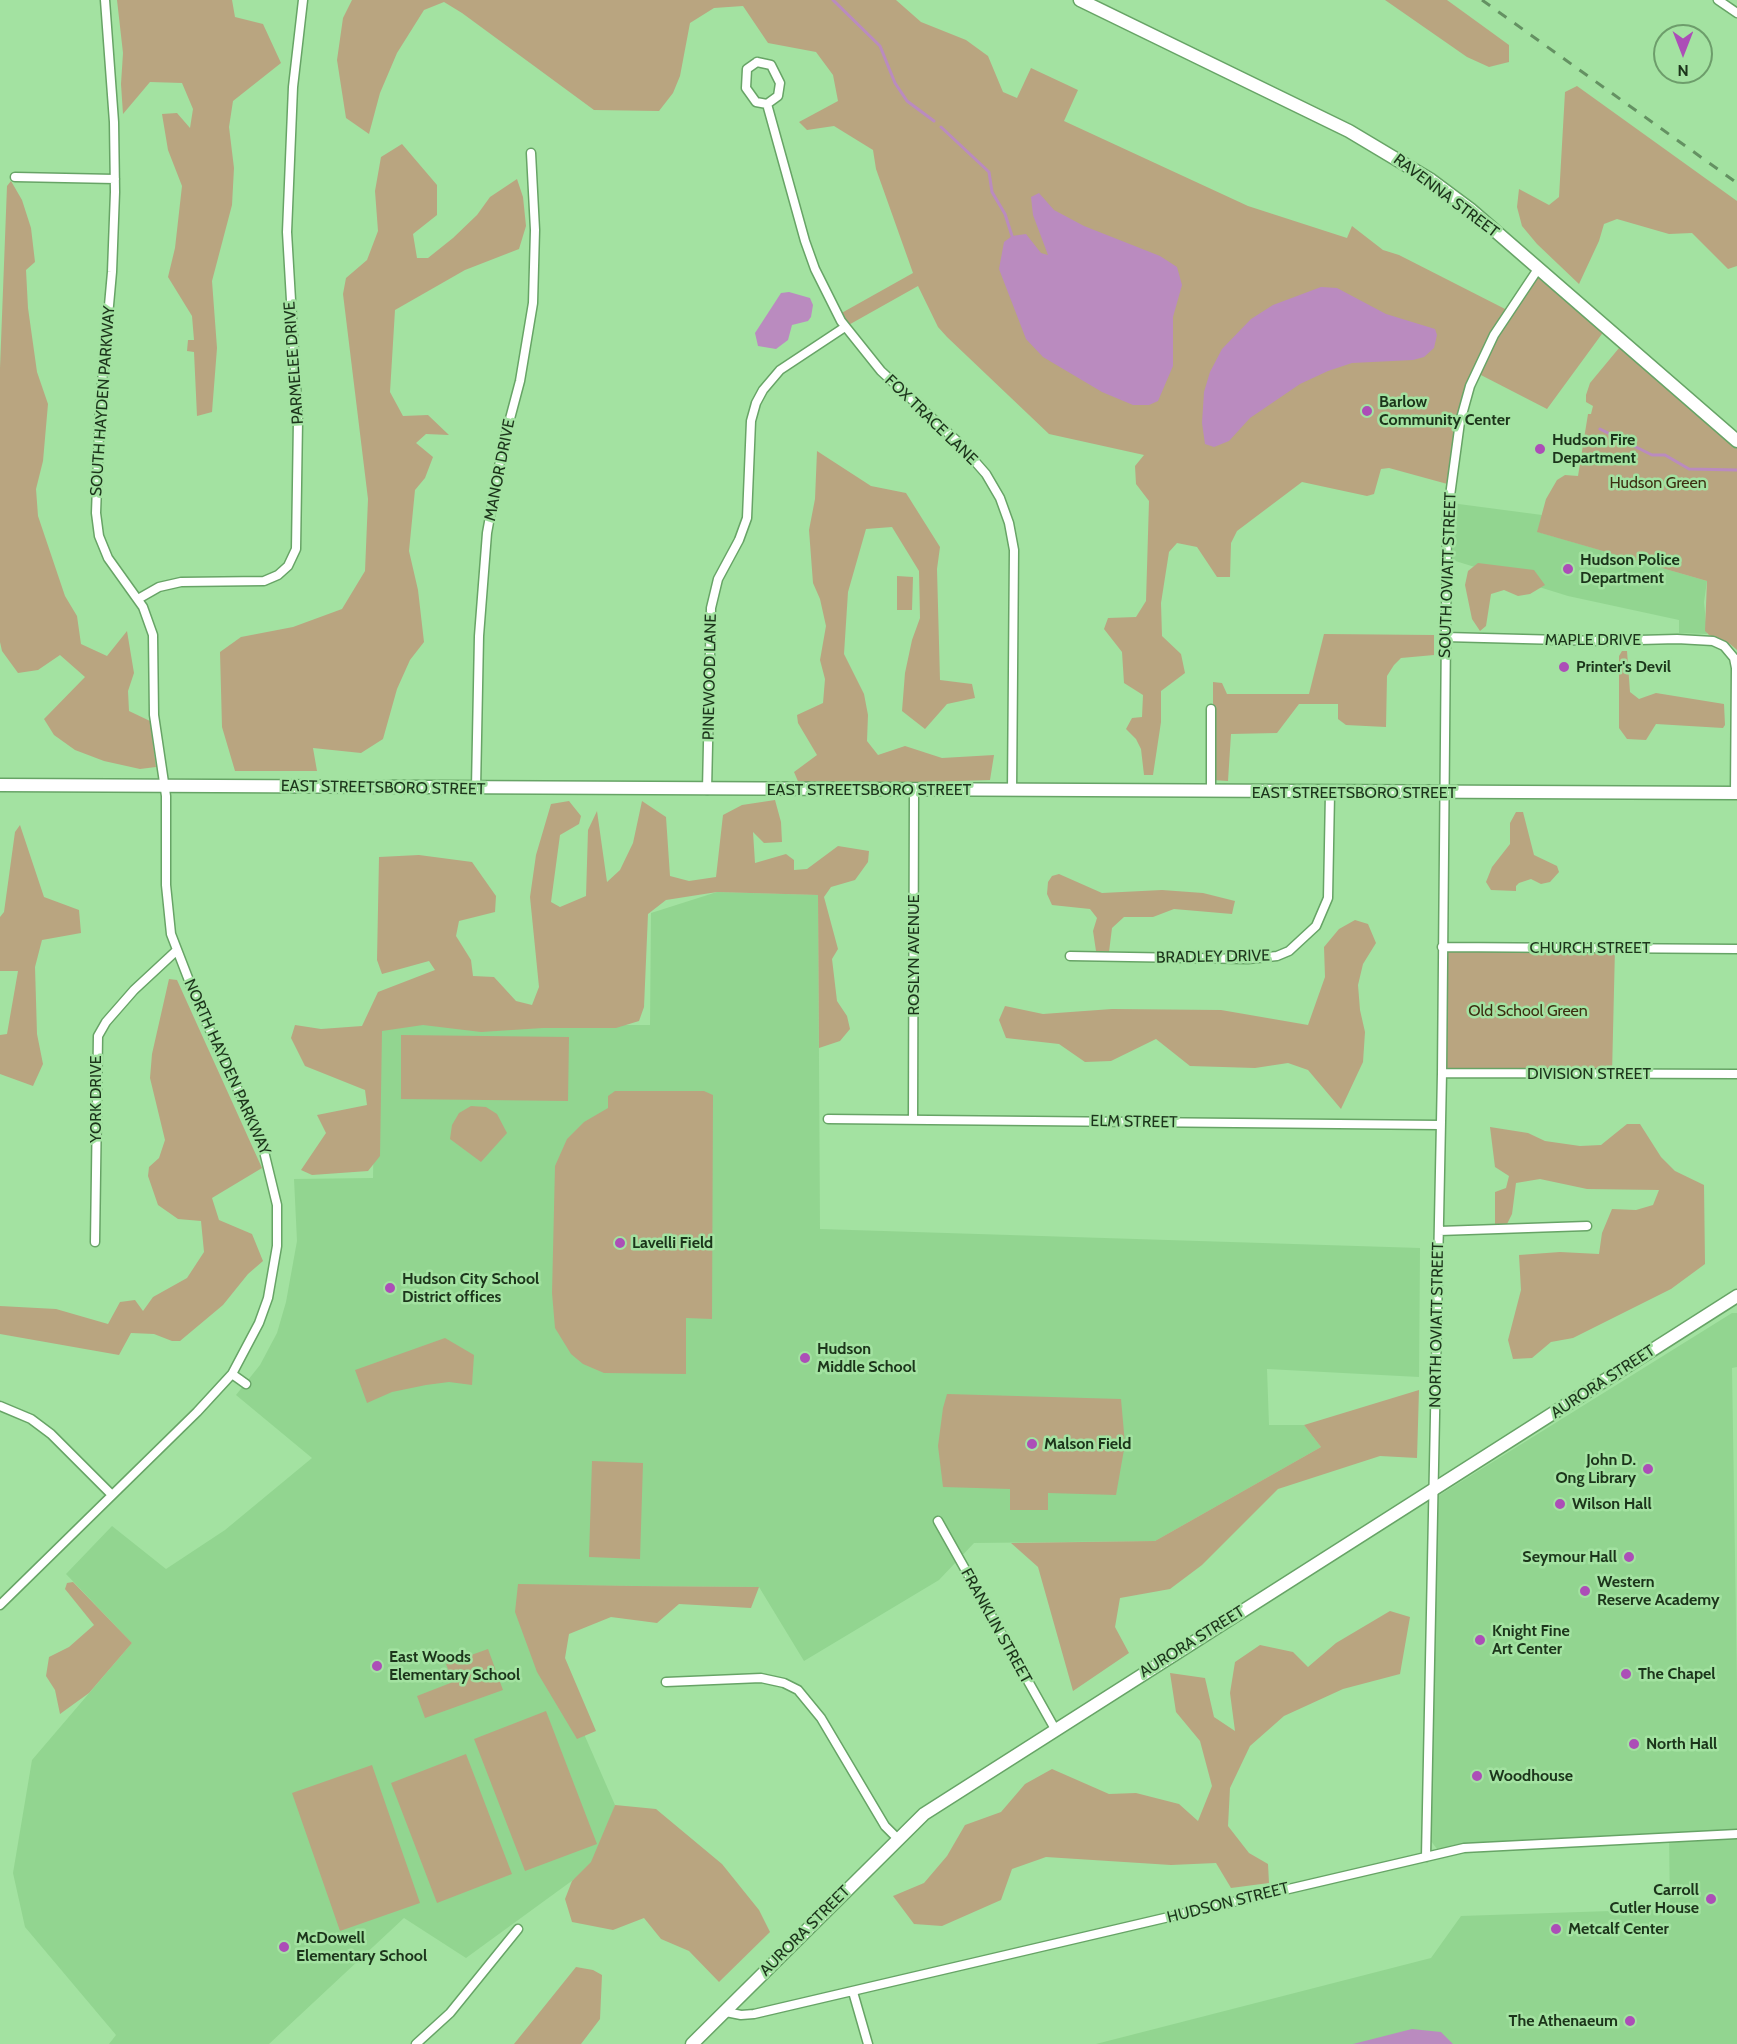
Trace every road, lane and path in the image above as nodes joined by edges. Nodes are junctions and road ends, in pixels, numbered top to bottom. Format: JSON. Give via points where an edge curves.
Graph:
{"nodes":[{"id":1,"x":105,"y":0,"type":"edge"},
{"id":2,"x":303,"y":0,"type":"edge"},
{"id":3,"x":1080,"y":0,"type":"edge"},
{"id":4,"x":1718,"y":0,"type":"edge"},
{"id":5,"x":1737,"y":13,"type":"edge"},
{"id":6,"x":767,"y":104,"type":"junction"},
{"id":7,"x":531,"y":153,"type":"dead end"},
{"id":8,"x":15,"y":177,"type":"dead end"},
{"id":9,"x":115,"y":179,"type":"junction"},
{"id":10,"x":1538,"y":269,"type":"junction"},
{"id":11,"x":845,"y":327,"type":"junction"},
{"id":12,"x":1737,"y":441,"type":"edge"},
{"id":13,"x":138,"y":599,"type":"junction"},
{"id":14,"x":1445,"y":638,"type":"junction"},
{"id":15,"x":1211,"y":709,"type":"dead end"},
{"id":16,"x":0,"y":785,"type":"edge"},
{"id":17,"x":164,"y":786,"type":"junction"},
{"id":18,"x":476,"y":788,"type":"junction"},
{"id":19,"x":707,"y":790,"type":"junction"},
{"id":20,"x":914,"y":790,"type":"junction"},
{"id":21,"x":1012,"y":791,"type":"junction"},
{"id":22,"x":1211,"y":792,"type":"junction"},
{"id":23,"x":1330,"y":793,"type":"junction"},
{"id":24,"x":1736,"y":793,"type":"edge"},
{"id":25,"x":1444,"y":794,"type":"junction"},
{"id":26,"x":1443,"y":947,"type":"junction"},
{"id":27,"x":1737,"y":949,"type":"edge"},
{"id":28,"x":176,"y":951,"type":"junction"},
{"id":29,"x":1070,"y":956,"type":"dead end"},
{"id":30,"x":1442,"y":1073,"type":"junction"},
{"id":31,"x":1737,"y":1074,"type":"edge"},
{"id":32,"x":828,"y":1119,"type":"dead end"},
{"id":33,"x":913,"y":1119,"type":"junction"},
{"id":34,"x":1440,"y":1125,"type":"junction"},
{"id":35,"x":1587,"y":1226,"type":"dead end"},
{"id":36,"x":1439,"y":1231,"type":"junction"},
{"id":37,"x":95,"y":1242,"type":"dead end"},
{"id":38,"x":1737,"y":1296,"type":"edge"},
{"id":39,"x":232,"y":1374,"type":"junction"},
{"id":40,"x":246,"y":1384,"type":"dead end"},
{"id":41,"x":0,"y":1406,"type":"edge"},
{"id":42,"x":1433,"y":1489,"type":"junction"},
{"id":43,"x":112,"y":1495,"type":"junction"},
{"id":44,"x":938,"y":1521,"type":"dead end"},
{"id":45,"x":0,"y":1605,"type":"edge"},
{"id":46,"x":666,"y":1682,"type":"dead end"},
{"id":47,"x":1055,"y":1729,"type":"junction"},
{"id":48,"x":1737,"y":1834,"type":"edge"},
{"id":49,"x":897,"y":1839,"type":"junction"},
{"id":50,"x":1426,"y":1857,"type":"junction"},
{"id":51,"x":518,"y":1929,"type":"dead end"},
{"id":52,"x":853,"y":1992,"type":"junction"},
{"id":53,"x":726,"y":2012,"type":"junction"},
{"id":54,"x":416,"y":2044,"type":"edge"},
{"id":55,"x":692,"y":2044,"type":"edge"},
{"id":56,"x":868,"y":2044,"type":"edge"}],
"edges":[{"from":1,"to":9,"type":"street","name":"SOUTH HAYDEN PARKWAY"},
{"from":2,"to":13,"type":"street","name":"PARMELEE DRIVE","via":[[293,87],[287,232],[298,420],[296,549],[288,566],[264,581],[181,582],[159,587]]},
{"from":3,"to":10,"type":"street","name":"RAVENNA STREET","via":[[1386,151],[1470,209]]},
{"from":4,"to":5,"type":"street"},
{"from":6,"to":6,"type":"street","via":[[778,96],[780,83],[771,65],[757,62],[747,69],[744,82],[751,99]]},
{"from":6,"to":11,"type":"street","name":"FOX TRACE LANE","via":[[805,241]]},
{"from":7,"to":18,"type":"street","name":"MANOR DRIVE","via":[[536,241],[533,303],[523,370],[503,445],[487,533],[479,636]]},
{"from":8,"to":9,"type":"street"},
{"from":9,"to":13,"type":"street","name":"SOUTH HAYDEN PARKWAY","via":[[96,513],[99,536],[108,558]]},
{"from":10,"to":12,"type":"street","name":"RAVENNA STREET"},
{"from":10,"to":14,"type":"street","name":"SOUTH OVIATT STREET","via":[[1494,335],[1470,386],[1460,422],[1447,518]]},
{"from":11,"to":19,"type":"street","name":"PINEWOOD LANE","via":[[780,370],[756,403],[751,421],[747,518],[718,579],[711,608]]},
{"from":11,"to":21,"type":"street","name":"FOX TRACE LANE","via":[[881,371],[958,442],[986,474],[1006,515],[1014,549]]},
{"from":13,"to":17,"type":"street","name":"SOUTH HAYDEN PARKWAY","via":[[153,635],[154,715]]},
{"from":14,"to":24,"type":"street","name":"MAPLE DRIVE","via":[[1713,641],[1724,646],[1734,658]]},
{"from":14,"to":25,"type":"street","name":"SOUTH OVIATT STREET"},
{"from":15,"to":22,"type":"street"},
{"from":16,"to":17,"type":"street","name":"EAST STREETSBORO STREET"},
{"from":17,"to":18,"type":"street","name":"EAST STREETSBORO STREET"},
{"from":17,"to":28,"type":"street","name":"NORTH HAYDEN PARKWAY","via":[[169,918]]},
{"from":18,"to":19,"type":"street","name":"EAST STREETSBORO STREET"},
{"from":19,"to":20,"type":"street","name":"EAST STREETSBORO STREET"},
{"from":20,"to":21,"type":"street","name":"EAST STREETSBORO STREET"},
{"from":20,"to":33,"type":"street","name":"ROSLYN AVENUE"},
{"from":21,"to":22,"type":"street","name":"EAST STREETSBORO STREET"},
{"from":22,"to":23,"type":"street","name":"EAST STREETSBORO STREET"},
{"from":23,"to":25,"type":"street","name":"EAST STREETSBORO STREET"},
{"from":23,"to":29,"type":"street","name":"BRADLEY DRIVE","via":[[1328,898],[1316,926],[1289,951],[1248,959]]},
{"from":24,"to":25,"type":"street","name":"EAST STREETSBORO STREET"},
{"from":25,"to":26,"type":"street","name":"NORTH OVIATT STREET"},
{"from":26,"to":27,"type":"street","name":"CHURCH STREET"},
{"from":26,"to":30,"type":"street","name":"NORTH OVIATT STREET"},
{"from":28,"to":37,"type":"street","name":"YORK DRIVE","via":[[134,990],[98,1036]]},
{"from":28,"to":39,"type":"street","name":"NORTH HAYDEN PARKWAY","via":[[261,1139],[277,1204],[276,1257],[268,1298]]},
{"from":30,"to":31,"type":"street","name":"DIVISION STREET"},
{"from":30,"to":34,"type":"street","name":"NORTH OVIATT STREET"},
{"from":32,"to":33,"type":"street","name":"ELM STREET"},
{"from":33,"to":34,"type":"street","name":"ELM STREET"},
{"from":34,"to":36,"type":"street","name":"NORTH OVIATT STREET"},
{"from":35,"to":36,"type":"street"},
{"from":36,"to":42,"type":"street","name":"NORTH OVIATT STREET"},
{"from":38,"to":42,"type":"street","name":"AURORA STREET"},
{"from":39,"to":40,"type":"street"},
{"from":39,"to":43,"type":"street","name":"NORTH HAYDEN PARKWAY"},
{"from":41,"to":43,"type":"street","via":[[31,1419],[51,1434]]},
{"from":42,"to":47,"type":"street","name":"AURORA STREET"},
{"from":42,"to":50,"type":"street","name":"NORTH OVIATT STREET"},
{"from":43,"to":45,"type":"street","name":"NORTH HAYDEN PARKWAY"},
{"from":44,"to":47,"type":"street","name":"FRANKLIN STREET"},
{"from":46,"to":49,"type":"street","via":[[760,1678],[798,1690],[821,1718],[885,1826]]},
{"from":47,"to":49,"type":"street","name":"AURORA STREET","via":[[952,1793]]},
{"from":48,"to":50,"type":"street","name":"HUDSON STREET","via":[[1464,1848]]},
{"from":49,"to":53,"type":"street","name":"AURORA STREET"},
{"from":50,"to":52,"type":"street","name":"HUDSON STREET"},
{"from":51,"to":54,"type":"street","via":[[450,2013]]},
{"from":52,"to":53,"type":"street","name":"HUDSON STREET","via":[[754,2014]]},
{"from":52,"to":56,"type":"street"},
{"from":53,"to":55,"type":"street","name":"AURORA STREET"}]}
